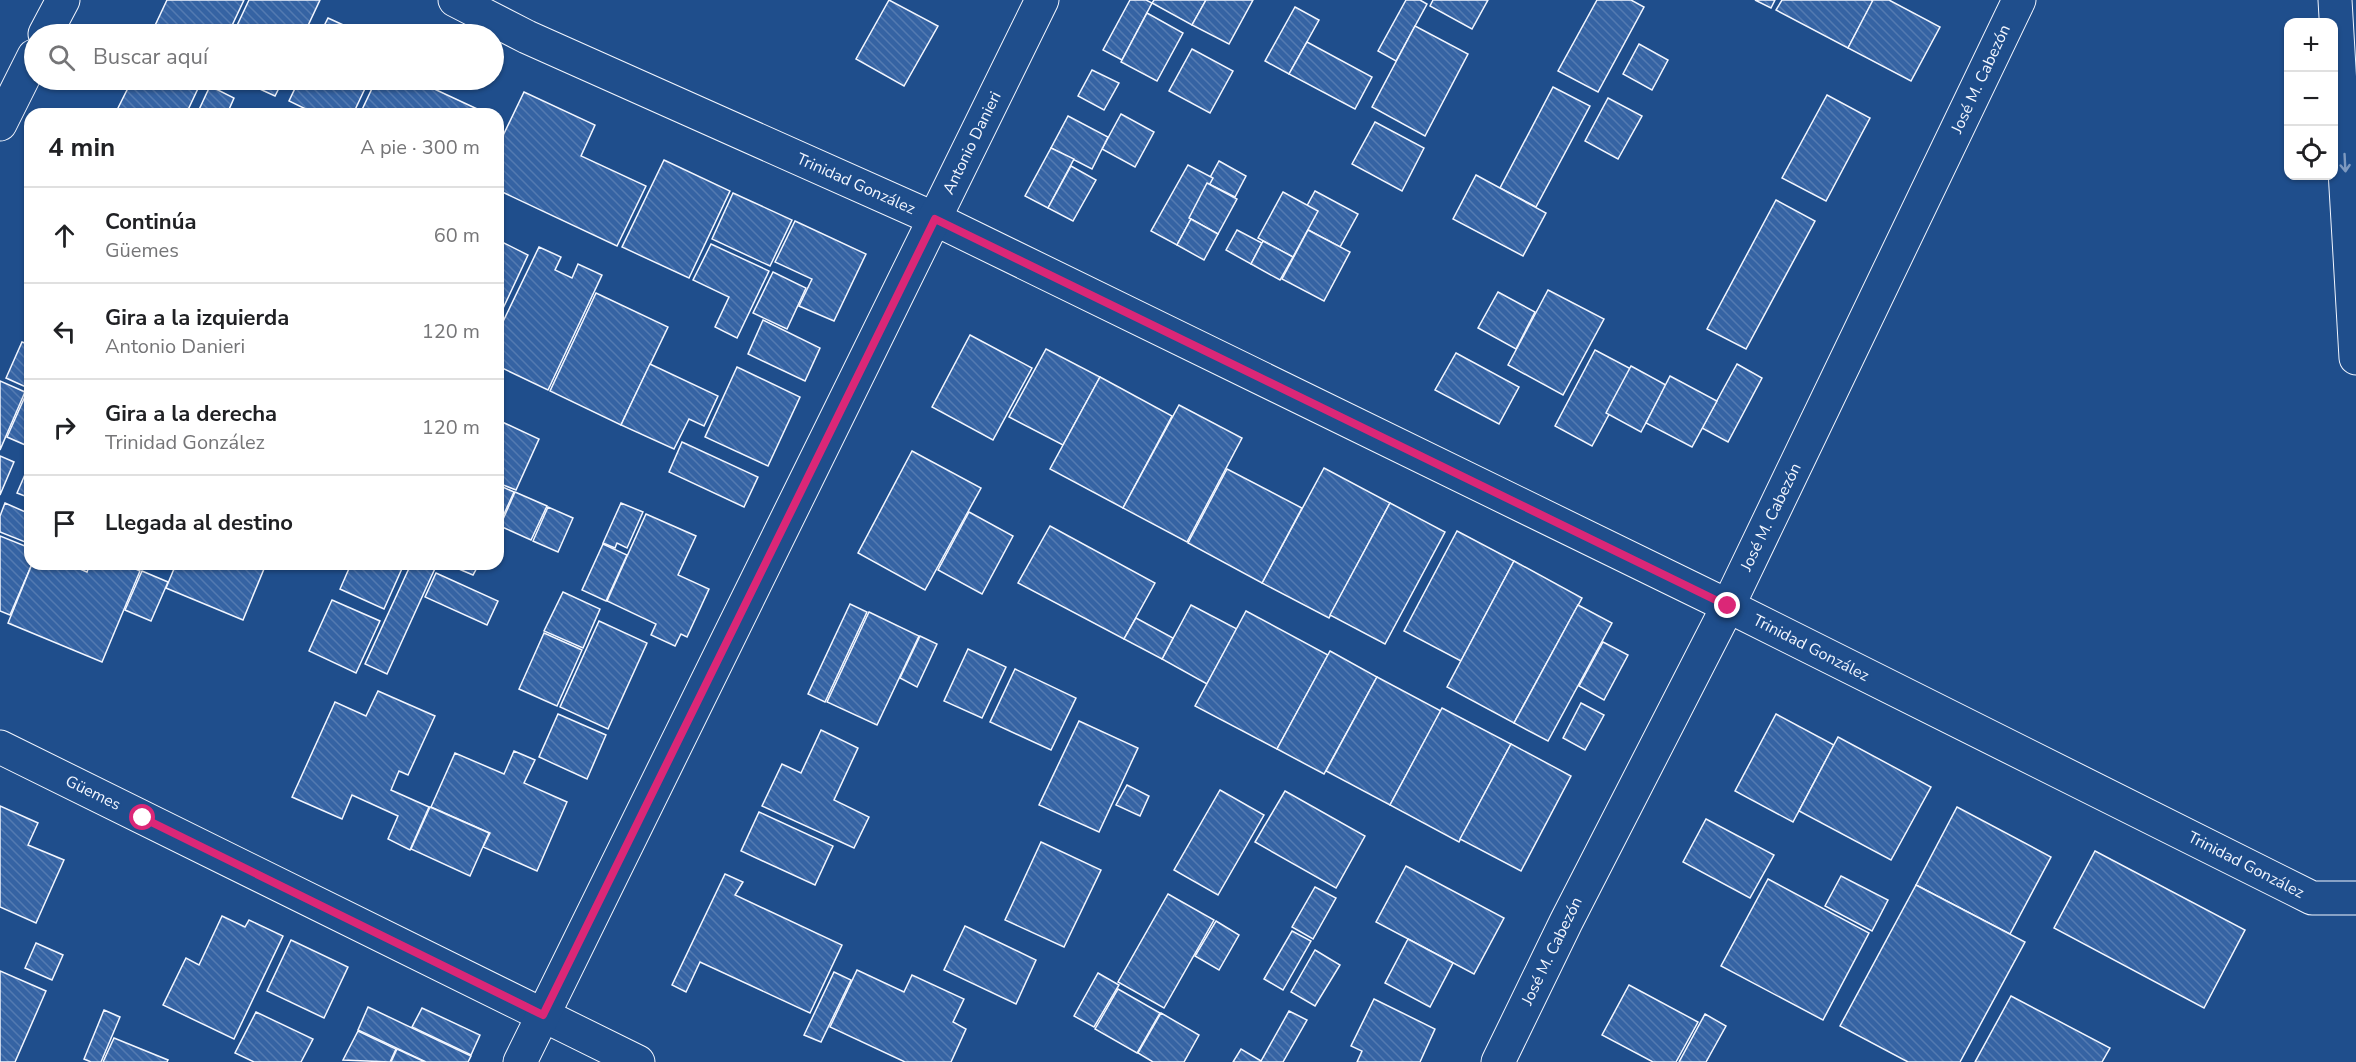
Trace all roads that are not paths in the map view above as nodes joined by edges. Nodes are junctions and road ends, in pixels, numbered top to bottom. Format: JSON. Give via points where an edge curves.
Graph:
{"nodes":[{"id":1,"x":63,"y":0,"type":"edge"},
{"id":2,"x":455,"y":0,"type":"edge"},
{"id":3,"x":1042,"y":0,"type":"edge"},
{"id":4,"x":2019,"y":0,"type":"edge"},
{"id":5,"x":2335,"y":0,"type":"edge"},
{"id":6,"x":50,"y":24,"type":"edge"},
{"id":7,"x":502,"y":24,"type":"edge"},
{"id":8,"x":504,"y":25,"type":"edge"},
{"id":9,"x":24,"y":76,"type":"edge"},
{"id":10,"x":0,"y":124,"type":"edge"},
{"id":11,"x":935,"y":219,"type":"junction"},
{"id":12,"x":2356,"y":358,"type":"edge"},
{"id":13,"x":1728,"y":606,"type":"junction"},
{"id":14,"x":0,"y":747,"type":"edge"},
{"id":15,"x":2356,"y":898,"type":"edge"},
{"id":16,"x":543,"y":1015,"type":"junction"},
{"id":17,"x":520,"y":1062,"type":"edge"},
{"id":18,"x":638,"y":1062,"type":"edge"},
{"id":19,"x":1498,"y":1062,"type":"edge"}],
"edges":[{"from":1,"to":6,"type":"street"},
{"from":2,"to":7,"type":"street","name":"Trinidad González"},
{"from":3,"to":11,"type":"street","name":"Antonio Danieri"},
{"from":4,"to":13,"type":"street","name":"José M. Cabezón"},
{"from":5,"to":12,"type":"street","one_way":true},
{"from":8,"to":11,"type":"street","name":"Trinidad González"},
{"from":9,"to":10,"type":"street"},
{"from":11,"to":13,"type":"street","name":"Trinidad González"},
{"from":11,"to":16,"type":"street","name":"Antonio Danieri"},
{"from":13,"to":15,"type":"street","name":"Trinidad González","via":[[2312,898]]},
{"from":13,"to":19,"type":"street","name":"José M. Cabezón"},
{"from":14,"to":16,"type":"street","name":"Güemes"},
{"from":16,"to":17,"type":"street","name":"Antonio Danieri"},
{"from":16,"to":18,"type":"street","name":"Güemes"}]}
